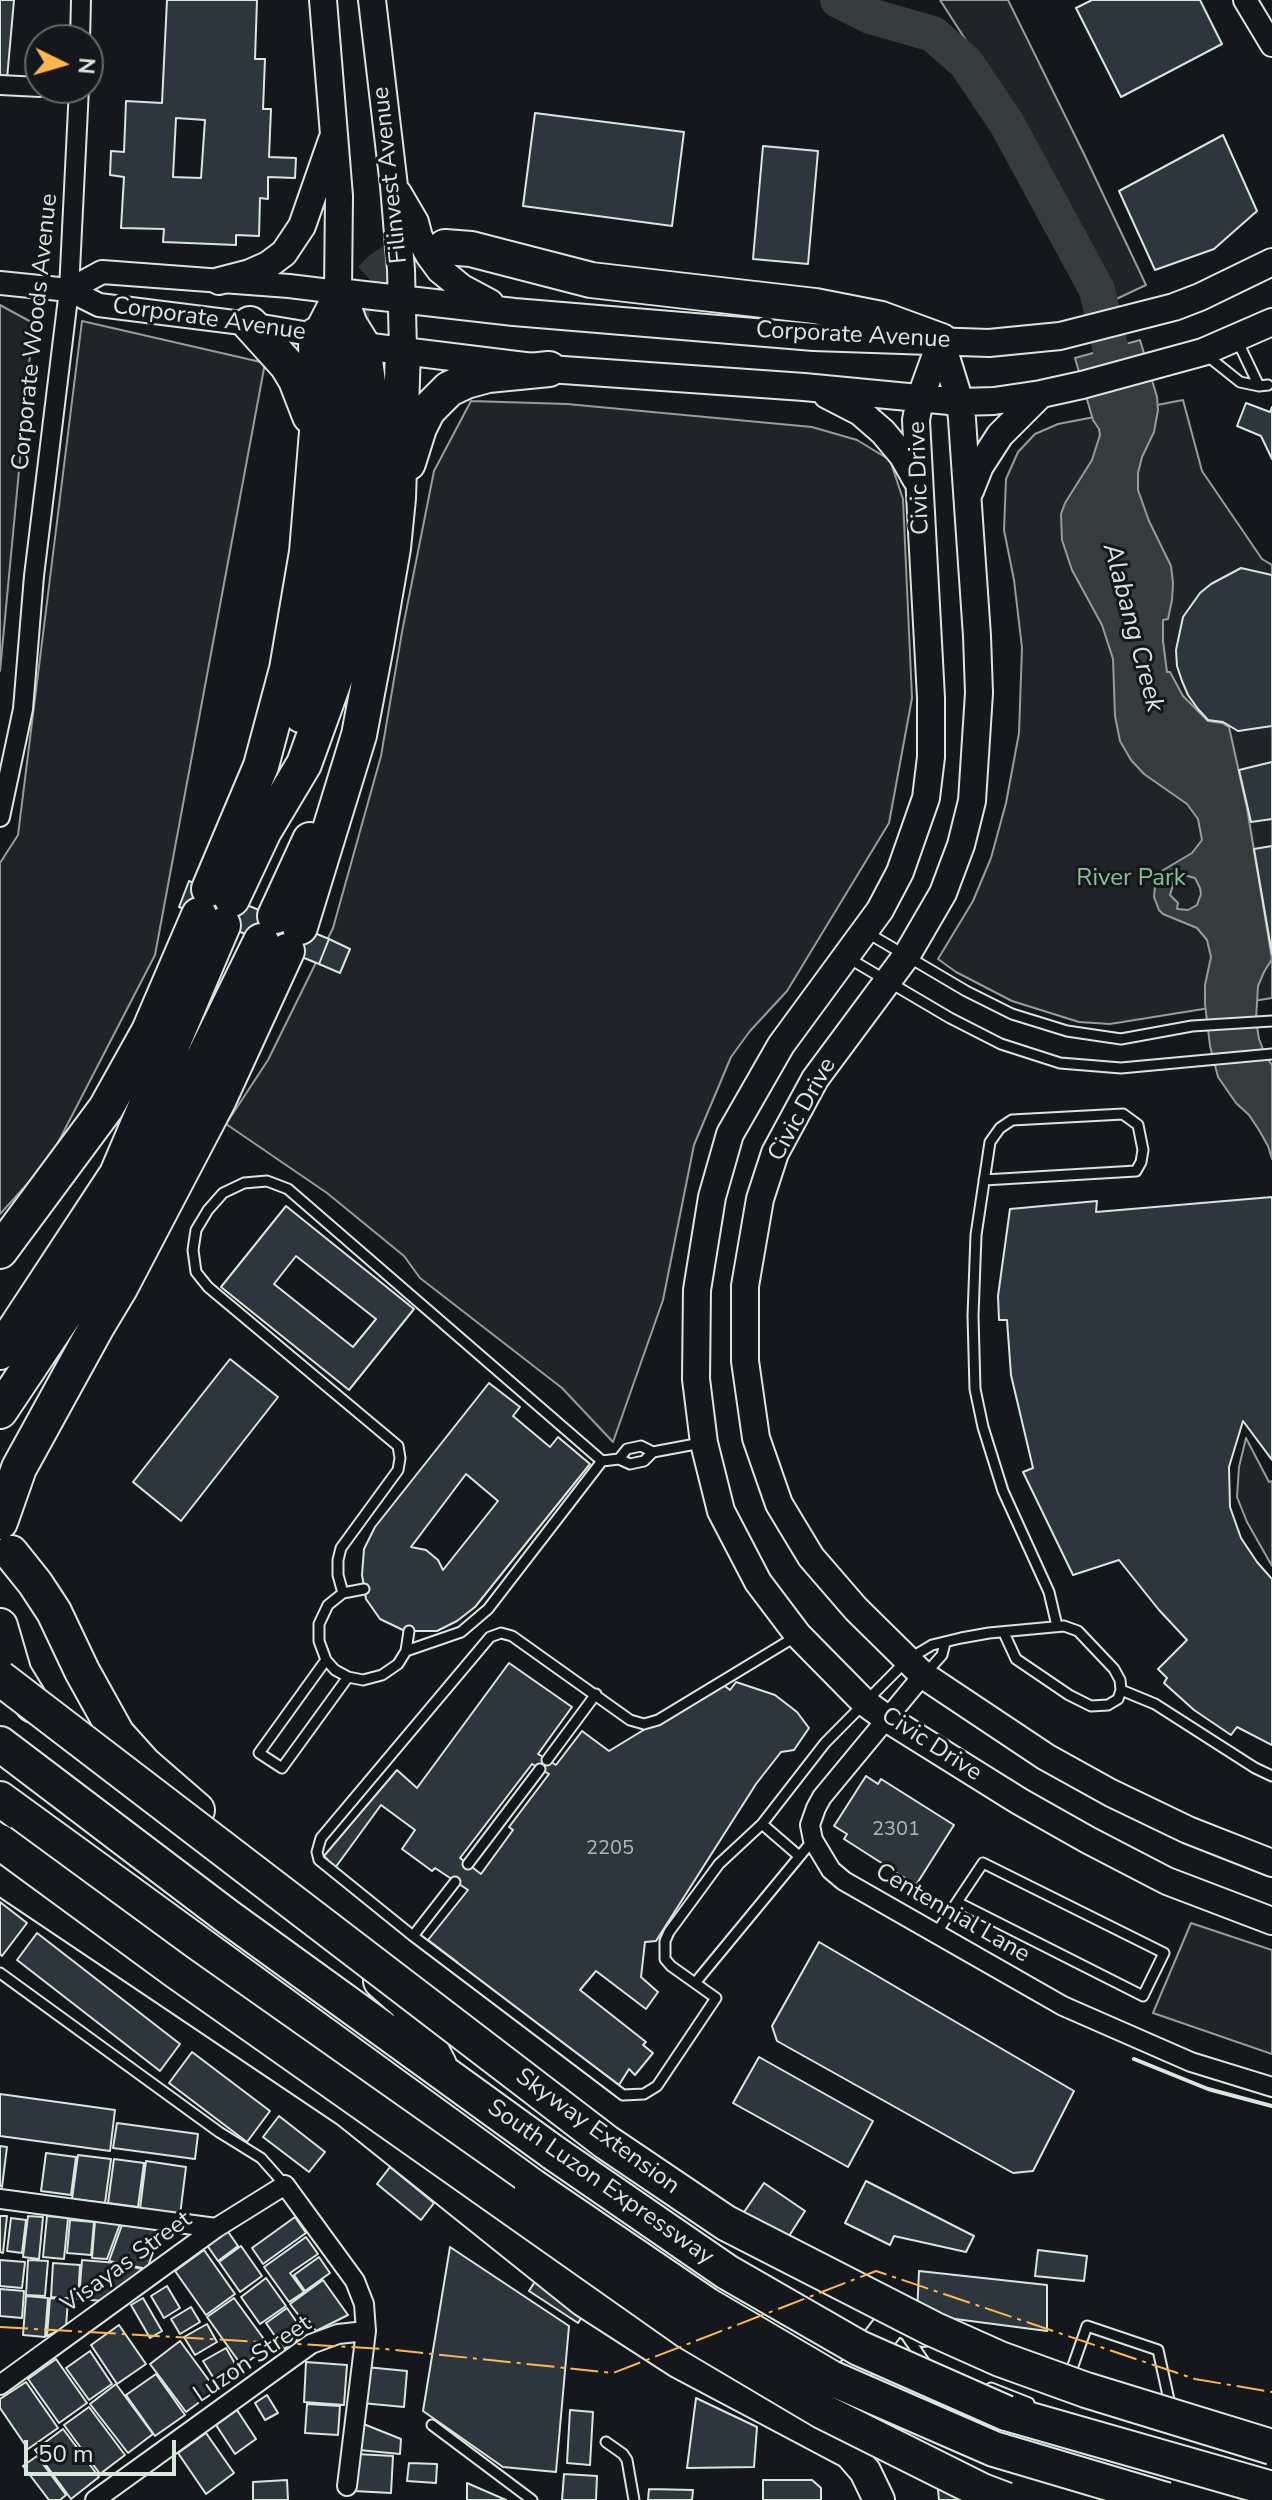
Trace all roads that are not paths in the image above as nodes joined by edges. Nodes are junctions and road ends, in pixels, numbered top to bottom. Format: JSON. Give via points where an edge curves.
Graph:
{"nodes":[{"id":1,"x":81,"y":0,"type":"edge"},
{"id":2,"x":323,"y":0,"type":"edge"},
{"id":3,"x":372,"y":0,"type":"edge"},
{"id":4,"x":1245,"y":0,"type":"edge"},
{"id":5,"x":80,"y":24,"type":"edge"},
{"id":6,"x":1272,"y":45,"type":"edge"},
{"id":7,"x":0,"y":85,"type":"edge"},
{"id":8,"x":24,"y":86,"type":"edge"},
{"id":9,"x":78,"y":104,"type":"edge"},
{"id":10,"x":335,"y":133,"type":"junction"},
{"id":11,"x":394,"y":186,"type":"junction"},
{"id":12,"x":445,"y":247,"type":"tunnel mouth"},
{"id":13,"x":1272,"y":262,"type":"edge"},
{"id":14,"x":219,"y":281,"type":"junction"},
{"id":15,"x":0,"y":283,"type":"edge"},
{"id":16,"x":69,"y":290,"type":"junction"},
{"id":17,"x":338,"y":292,"type":"junction"},
{"id":18,"x":402,"y":299,"type":"junction"},
{"id":19,"x":514,"y":312,"type":"junction"},
{"id":20,"x":1272,"y":322,"type":"edge"},
{"id":21,"x":250,"y":324,"type":"junction"},
{"id":22,"x":316,"y":335,"type":"junction"},
{"id":23,"x":1236,"y":338,"type":"junction"},
{"id":24,"x":941,"y":341,"type":"junction"},
{"id":25,"x":403,"y":350,"type":"junction"},
{"id":26,"x":1195,"y":354,"type":"junction"},
{"id":27,"x":352,"y":357,"type":"junction"},
{"id":28,"x":549,"y":369,"type":"junction"},
{"id":29,"x":804,"y":387,"type":"junction"},
{"id":30,"x":1041,"y":394,"type":"junction"},
{"id":31,"x":920,"y":399,"type":"junction"},
{"id":32,"x":960,"y":402,"type":"junction"},
{"id":33,"x":317,"y":432,"type":"junction"},
{"id":34,"x":918,"y":482,"type":"junction"},
{"id":35,"x":398,"y":498,"type":"junction"},
{"id":36,"x":968,"y":499,"type":"junction"},
{"id":37,"x":0,"y":817,"type":"edge"},
{"id":38,"x":216,"y":907,"type":"junction"},
{"id":39,"x":866,"y":932,"type":"junction"},
{"id":40,"x":907,"y":955,"type":"junction"},
{"id":41,"x":847,"y":957,"type":"junction"},
{"id":42,"x":888,"y":980,"type":"junction"},
{"id":43,"x":1272,"y":1021,"type":"edge"},
{"id":44,"x":1272,"y":1054,"type":"edge"},
{"id":45,"x":984,"y":1180,"type":"junction"},
{"id":46,"x":0,"y":1251,"type":"edge"},
{"id":47,"x":94,"y":1269,"type":"junction"},
{"id":48,"x":0,"y":1352,"type":"edge"},
{"id":49,"x":0,"y":1411,"type":"edge"},
{"id":50,"x":704,"y":1443,"type":"junction"},
{"id":51,"x":602,"y":1461,"type":"junction"},
{"id":52,"x":6,"y":1538,"type":"edge"},
{"id":53,"x":364,"y":1589,"type":"dead end"},
{"id":54,"x":343,"y":1593,"type":"junction"},
{"id":55,"x":0,"y":1626,"type":"edge"},
{"id":56,"x":1057,"y":1626,"type":"junction"},
{"id":57,"x":409,"y":1631,"type":"dead end"},
{"id":58,"x":1004,"y":1633,"type":"junction"},
{"id":59,"x":798,"y":1635,"type":"junction"},
{"id":60,"x":945,"y":1643,"type":"junction"},
{"id":61,"x":406,"y":1651,"type":"junction"},
{"id":62,"x":326,"y":1660,"type":"junction"},
{"id":63,"x":915,"y":1668,"type":"junction"},
{"id":64,"x":348,"y":1677,"type":"junction"},
{"id":65,"x":0,"y":1678,"type":"edge"},
{"id":66,"x":1121,"y":1690,"type":"junction"},
{"id":67,"x":596,"y":1694,"type":"junction"},
{"id":68,"x":864,"y":1702,"type":"junction"},
{"id":69,"x":886,"y":1718,"type":"junction"},
{"id":70,"x":0,"y":1744,"type":"edge"},
{"id":71,"x":547,"y":1760,"type":"dead end"},
{"id":72,"x":540,"y":1769,"type":"dead end"},
{"id":73,"x":1272,"y":1776,"type":"edge"},
{"id":74,"x":0,"y":1799,"type":"edge"},
{"id":75,"x":762,"y":1824,"type":"junction"},
{"id":76,"x":813,"y":1840,"type":"junction"},
{"id":77,"x":0,"y":1842,"type":"edge"},
{"id":78,"x":799,"y":1856,"type":"junction"},
{"id":79,"x":1272,"y":1863,"type":"edge"},
{"id":80,"x":468,"y":1864,"type":"dead end"},
{"id":81,"x":0,"y":1876,"type":"edge"},
{"id":82,"x":455,"y":1882,"type":"dead end"},
{"id":83,"x":957,"y":1902,"type":"junction"},
{"id":84,"x":1272,"y":1921,"type":"edge"},
{"id":85,"x":937,"y":1932,"type":"junction"},
{"id":86,"x":413,"y":1936,"type":"junction"},
{"id":87,"x":0,"y":1973,"type":"edge"},
{"id":88,"x":695,"y":1983,"type":"junction"},
{"id":89,"x":442,"y":2072,"type":"junction"},
{"id":90,"x":1272,"y":2087,"type":"edge"},
{"id":91,"x":285,"y":2185,"type":"junction"},
{"id":92,"x":0,"y":2199,"type":"edge"},
{"id":93,"x":216,"y":2228,"type":"junction"},
{"id":94,"x":895,"y":2318,"type":"junction"},
{"id":95,"x":366,"y":2331,"type":"junction"},
{"id":96,"x":937,"y":2368,"type":"dead end"},
{"id":97,"x":0,"y":2385,"type":"edge"},
{"id":98,"x":982,"y":2385,"type":"dead end"},
{"id":99,"x":1052,"y":2399,"type":"junction"},
{"id":100,"x":1085,"y":2424,"type":"dead end"},
{"id":101,"x":432,"y":2425,"type":"dead end"},
{"id":102,"x":1175,"y":2428,"type":"junction"},
{"id":103,"x":606,"y":2442,"type":"dead end"},
{"id":104,"x":1272,"y":2447,"type":"edge"},
{"id":105,"x":846,"y":2449,"type":"junction"},
{"id":106,"x":1272,"y":2458,"type":"edge"},
{"id":107,"x":1272,"y":2482,"type":"edge"},
{"id":108,"x":347,"y":2486,"type":"dead end"},
{"id":109,"x":1272,"y":2489,"type":"edge"},
{"id":110,"x":95,"y":2500,"type":"edge"},
{"id":111,"x":532,"y":2500,"type":"edge"},
{"id":112,"x":634,"y":2500,"type":"edge"},
{"id":113,"x":879,"y":2500,"type":"edge"},
{"id":114,"x":1006,"y":2500,"type":"edge"},
{"id":115,"x":1166,"y":2500,"type":"edge"}],
"edges":[{"from":1,"to":5,"type":"street"},
{"from":2,"to":10,"type":"main road","name":"Filinvest Avenue"},
{"from":3,"to":11,"type":"main road","name":"Filinvest Avenue"},
{"from":4,"to":6,"type":"street"},
{"from":7,"to":8,"type":"street"},
{"from":9,"to":16,"type":"street","name":"Corporate Woods Avenue"},
{"from":10,"to":14,"type":"main road","via":[[302,226],[284,253],[250,273]]},
{"from":10,"to":17,"type":"main road","name":"Filinvest Avenue"},
{"from":11,"to":18,"type":"main road","name":"Filinvest Avenue"},
{"from":11,"to":19,"type":"main road","via":[[440,270],[478,298]]},
{"from":12,"to":24,"type":"highway","via":[[591,280],[815,306],[881,319]]},
{"from":13,"to":24,"type":"main road","name":"Corporate Avenue","via":[[1174,307],[1060,336],[989,343]]},
{"from":14,"to":16,"type":"street","name":"Corporate Avenue","via":[[102,272]]},
{"from":14,"to":17,"type":"street","name":"Corporate Avenue"},
{"from":15,"to":16,"type":"street"},
{"from":16,"to":21,"type":"street","name":"Corporate Avenue","via":[[99,305]]},
{"from":16,"to":37,"type":"street","name":"Corporate Woods Avenue","via":[[23,709]]},
{"from":17,"to":18,"type":"main road","name":"Corporate Avenue"},
{"from":17,"to":22,"type":"main road","name":"Filinvest Avenue"},
{"from":17,"to":27,"type":"highway","via":[[350,325]]},
{"from":18,"to":19,"type":"main road","name":"Corporate Avenue"},
{"from":18,"to":25,"type":"main road","name":"Filinvest Avenue"},
{"from":19,"to":24,"type":"main road","name":"Corporate Avenue","via":[[814,337]]},
{"from":20,"to":23,"type":"main road","name":"Corporate Avenue"},
{"from":21,"to":22,"type":"street","name":"Corporate Avenue"},
{"from":21,"to":33,"type":"highway","via":[[287,365]]},
{"from":22,"to":27,"type":"main road","name":"Corporate Avenue"},
{"from":22,"to":33,"type":"highway"},
{"from":23,"to":26,"type":"main road","name":"Corporate Avenue"},
{"from":23,"to":26,"type":"lane","via":[[1264,385],[1240,382]]},
{"from":24,"to":31,"type":"main road","name":"Civic Drive"},
{"from":24,"to":32,"type":"main road","name":"Civic Drive"},
{"from":25,"to":27,"type":"main road","name":"Corporate Avenue"},
{"from":25,"to":28,"type":"main road","name":"Corporate Avenue"},
{"from":25,"to":35,"type":"highway"},
{"from":26,"to":30,"type":"main road","name":"Corporate Avenue"},
{"from":27,"to":38,"type":"highway","via":[[333,558],[300,717],[264,831]]},
{"from":28,"to":29,"type":"main road","name":"Corporate Avenue"},
{"from":28,"to":35,"type":"highway","via":[[488,375],[449,389],[419,428]]},
{"from":29,"to":31,"type":"main road","name":"Corporate Avenue"},
{"from":29,"to":34,"type":"main road","via":[[833,397],[869,420],[903,456]]},
{"from":30,"to":32,"type":"main road","name":"Corporate Avenue"},
{"from":30,"to":36,"type":"main road","via":[[1000,435],[980,466]]},
{"from":31,"to":32,"type":"main road","name":"Corporate Avenue"},
{"from":31,"to":34,"type":"main road","name":"Civic Drive"},
{"from":32,"to":36,"type":"main road","name":"Civic Drive"},
{"from":33,"to":38,"type":"highway","via":[[307,552],[287,669]]},
{"from":34,"to":39,"type":"main road","name":"Civic Drive","via":[[931,757],[914,836]]},
{"from":35,"to":47,"type":"highway","via":[[352,763],[299,860],[281,934]]},
{"from":36,"to":40,"type":"main road","name":"Civic Drive","via":[[979,693],[972,801],[943,893]]},
{"from":38,"to":46,"type":"highway","via":[[106,1108]]},
{"from":38,"to":47,"type":"highway","via":[[117,1174]]},
{"from":39,"to":40,"type":"lane"},
{"from":39,"to":41,"type":"main road","name":"Civic Drive"},
{"from":40,"to":42,"type":"main road","name":"Civic Drive"},
{"from":40,"to":43,"type":"lane","via":[[1012,1014],[1067,1031],[1121,1039],[1192,1026]]},
{"from":41,"to":42,"type":"lane"},
{"from":41,"to":50,"type":"main road","name":"Civic Drive","via":[[781,1045],[726,1146],[697,1290],[696,1379]]},
{"from":42,"to":44,"type":"lane","via":[[1001,1044],[1060,1063],[1121,1068]]},
{"from":42,"to":63,"type":"main road","name":"Civic Drive","via":[[815,1079],[775,1153],[760,1199],[745,1286],[745,1361],[756,1438],[779,1504],[811,1557]]},
{"from":45,"to":45,"type":"lane","via":[[990,1142],[1012,1120],[1123,1114],[1138,1125],[1143,1150],[1136,1171]]},
{"from":45,"to":56,"type":"lane","via":[[976,1235],[975,1389],[1003,1491],[1049,1592]]},
{"from":47,"to":48,"type":"highway"},
{"from":47,"to":49,"type":"highway"},
{"from":47,"to":52,"type":"highway","via":[[19,1468]]},
{"from":50,"to":51,"type":"lane","via":[[653,1452],[641,1446],[627,1449],[619,1459]]},
{"from":50,"to":59,"type":"main road","name":"Civic Drive","via":[[721,1511],[758,1582]]},
{"from":51,"to":54,"type":"lane","via":[[288,1189],[267,1181],[244,1183],[223,1193],[196,1230],[196,1272],[398,1446],[398,1470],[341,1548],[338,1575]]},
{"from":51,"to":61,"type":"lane","via":[[488,1609],[461,1632]]},
{"from":52,"to":94,"type":"highway","via":[[54,1612],[117,1734],[172,1790],[396,1967],[757,2238]]},
{"from":53,"to":54,"type":"lane"},
{"from":54,"to":62,"type":"lane","via":[[328,1605],[319,1624]]},
{"from":55,"to":89,"type":"highway","bridge":true,"via":[[14,1674],[42,1717],[407,2004]]},
{"from":56,"to":58,"type":"lane"},
{"from":56,"to":66,"type":"lane","via":[[1078,1631],[1114,1669]]},
{"from":57,"to":61,"type":"lane"},
{"from":58,"to":60,"type":"lane"},
{"from":58,"to":66,"type":"lane","via":[[1016,1659],[1091,1706],[1108,1705]]},
{"from":59,"to":67,"type":"lane","via":[[651,1723],[630,1720]]},
{"from":59,"to":68,"type":"main road","name":"Civic Drive"},
{"from":60,"to":63,"type":"lane","via":[[932,1645]]},
{"from":60,"to":63,"type":"lane","via":[[942,1655]]},
{"from":61,"to":64,"type":"lane","via":[[382,1675]]},
{"from":62,"to":64,"type":"lane"},
{"from":62,"to":64,"type":"lane","via":[[259,1753],[282,1768]]},
{"from":63,"to":68,"type":"lane"},
{"from":63,"to":69,"type":"street"},
{"from":63,"to":79,"type":"main road","name":"Civic Drive","via":[[1046,1757],[1111,1793]]},
{"from":65,"to":104,"type":"highway","name":"Skyway Extension","bridge":true,"via":[[606,2142],[726,2223],[1000,2359]]},
{"from":66,"to":73,"type":"lane","via":[[1155,1704]]},
{"from":67,"to":71,"type":"lane"},
{"from":67,"to":86,"type":"lane","via":[[512,1636],[490,1637],[321,1838],[317,1852],[322,1863]]},
{"from":68,"to":69,"type":"main road","name":"Civic Drive"},
{"from":68,"to":75,"type":"lane"},
{"from":69,"to":76,"type":"street","via":[[822,1797],[810,1825]]},
{"from":69,"to":84,"type":"main road","name":"Civic Drive","via":[[1088,1840],[1167,1881]]},
{"from":70,"to":89,"type":"highway","name":"South Luzon Expressway"},
{"from":72,"to":80,"type":"lane"},
{"from":74,"to":115,"type":"highway","name":"South Luzon Expressway","bridge":true,"via":[[532,2186],[707,2305],[831,2378],[994,2449]]},
{"from":75,"to":78,"type":"lane"},
{"from":75,"to":88,"type":"lane","via":[[719,1864],[665,1941],[665,1959]]},
{"from":76,"to":78,"type":"lane"},
{"from":76,"to":85,"type":"street","name":"Centennial Lane","via":[[844,1881]]},
{"from":77,"to":114,"type":"highway","bridge":true,"via":[[687,2331],[822,2411]]},
{"from":78,"to":88,"type":"lane"},
{"from":81,"to":105,"type":"highway","via":[[348,2110],[584,2299],[680,2361]]},
{"from":82,"to":86,"type":"lane"},
{"from":83,"to":83,"type":"lane","via":[[1143,1996],[1164,1953],[983,1863]]},
{"from":83,"to":85,"type":"lane"},
{"from":85,"to":90,"type":"street","name":"Centennial Lane","via":[[1063,2006],[1129,2037]]},
{"from":86,"to":88,"type":"lane","via":[[623,2095],[644,2094],[657,2086],[716,1998]]},
{"from":87,"to":91,"type":"lane","via":[[261,2158]]},
{"from":89,"to":109,"type":"highway","name":"South Luzon Expressway","bridge":true,"via":[[727,2272],[859,2348],[1006,2413]]},
{"from":91,"to":93,"type":"street","name":"Visayas Street"},
{"from":91,"to":95,"type":"street","via":[[355,2281]]},
{"from":92,"to":93,"type":"street"},
{"from":93,"to":97,"type":"street","name":"Visayas Street"},
{"from":94,"to":96,"type":"lane","via":[[923,2362]]},
{"from":94,"to":99,"type":"highway","via":[[997,2366]]},
{"from":94,"to":105,"type":"highway","via":[[847,2380],[838,2431]]},
{"from":95,"to":108,"type":"street"},
{"from":95,"to":110,"type":"street","name":"Luzon Street","via":[[311,2344]]},
{"from":98,"to":99,"type":"lane"},
{"from":99,"to":102,"type":"highway"},
{"from":99,"to":102,"type":"lane","via":[[1087,2326],[1158,2350]]},
{"from":100,"to":107,"type":"lane"},
{"from":101,"to":111,"type":"lane"},
{"from":102,"to":106,"type":"highway"},
{"from":103,"to":112,"type":"lane","via":[[627,2460]]},
{"from":105,"to":113,"type":"highway","via":[[865,2471]]}]}
